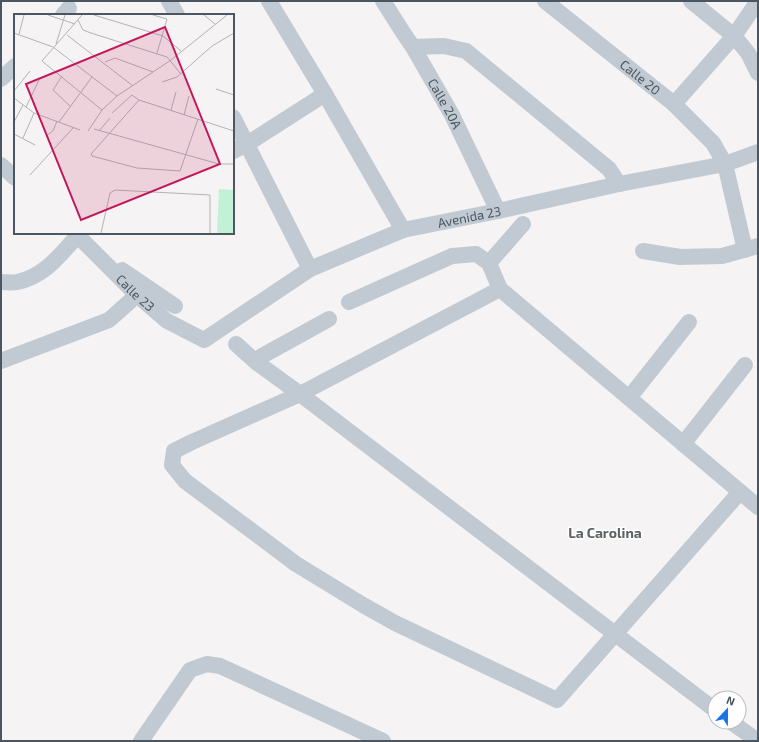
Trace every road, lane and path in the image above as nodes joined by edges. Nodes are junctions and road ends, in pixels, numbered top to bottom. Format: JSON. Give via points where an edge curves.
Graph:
{"nodes":[{"id":1,"x":169,"y":1,"type":"edge"},
{"id":2,"x":269,"y":1,"type":"edge"},
{"id":3,"x":383,"y":1,"type":"edge"},
{"id":4,"x":545,"y":1,"type":"edge"},
{"id":5,"x":690,"y":1,"type":"edge"},
{"id":6,"x":758,"y":1,"type":"edge"},
{"id":7,"x":176,"y":14,"type":"edge"},
{"id":8,"x":734,"y":36,"type":"junction"},
{"id":9,"x":413,"y":46,"type":"junction"},
{"id":10,"x":14,"y":67,"type":"edge"},
{"id":11,"x":758,"y":73,"type":"edge"},
{"id":12,"x":1,"y":79,"type":"edge"},
{"id":13,"x":325,"y":94,"type":"junction"},
{"id":14,"x":674,"y":104,"type":"junction"},
{"id":15,"x":234,"y":121,"type":"edge"},
{"id":16,"x":240,"y":147,"type":"edge"},
{"id":17,"x":758,"y":152,"type":"edge"},
{"id":18,"x":725,"y":164,"type":"junction"},
{"id":19,"x":1,"y":165,"type":"edge"},
{"id":20,"x":14,"y":177,"type":"edge"},
{"id":21,"x":620,"y":184,"type":"junction"},
{"id":22,"x":498,"y":211,"type":"junction"},
{"id":23,"x":523,"y":224,"type":"dead end"},
{"id":24,"x":403,"y":230,"type":"junction"},
{"id":25,"x":82,"y":236,"type":"edge"},
{"id":26,"x":752,"y":248,"type":"edge"},
{"id":27,"x":643,"y":251,"type":"dead end"},
{"id":28,"x":96,"y":254,"type":"junction"},
{"id":29,"x":489,"y":264,"type":"junction"},
{"id":30,"x":310,"y":269,"type":"junction"},
{"id":31,"x":1,"y":282,"type":"edge"},
{"id":32,"x":500,"y":289,"type":"junction"},
{"id":33,"x":138,"y":295,"type":"junction"},
{"id":34,"x":349,"y":302,"type":"dead end"},
{"id":35,"x":175,"y":306,"type":"dead end"},
{"id":36,"x":329,"y":319,"type":"dead end"},
{"id":37,"x":689,"y":322,"type":"dead end"},
{"id":38,"x":204,"y":340,"type":"joint"},
{"id":39,"x":236,"y":344,"type":"dead end"},
{"id":40,"x":1,"y":361,"type":"edge"},
{"id":41,"x":256,"y":362,"type":"junction"},
{"id":42,"x":745,"y":365,"type":"dead end"},
{"id":43,"x":300,"y":394,"type":"junction"},
{"id":44,"x":629,"y":398,"type":"junction"},
{"id":45,"x":683,"y":444,"type":"junction"},
{"id":46,"x":740,"y":492,"type":"junction"},
{"id":47,"x":758,"y":506,"type":"edge"},
{"id":48,"x":616,"y":634,"type":"junction"},
{"id":49,"x":707,"y":704,"type":"edge"},
{"id":50,"x":742,"y":730,"type":"edge"},
{"id":51,"x":141,"y":741,"type":"edge"},
{"id":52,"x":383,"y":741,"type":"edge"},
{"id":53,"x":758,"y":741,"type":"edge"}],
"edges":[{"from":1,"to":7,"type":"street"},
{"from":2,"to":13,"type":"street"},
{"from":3,"to":9,"type":"street","name":"Calle 20A"},
{"from":4,"to":14,"type":"street","name":"Calle 20"},
{"from":5,"to":8,"type":"street"},
{"from":6,"to":8,"type":"street"},
{"from":8,"to":11,"type":"street","via":[[748,53]]},
{"from":8,"to":14,"type":"street"},
{"from":9,"to":21,"type":"street","via":[[444,46],[466,51],[609,169]]},
{"from":9,"to":22,"type":"street","name":"Calle 20A","via":[[452,115]]},
{"from":10,"to":12,"type":"street"},
{"from":13,"to":16,"type":"street"},
{"from":13,"to":24,"type":"street"},
{"from":14,"to":18,"type":"street","name":"Calle 20","via":[[713,143]]},
{"from":15,"to":16,"type":"street"},
{"from":16,"to":30,"type":"street"},
{"from":17,"to":18,"type":"street","name":"Avenida 23"},
{"from":18,"to":21,"type":"street","name":"Avenida 23"},
{"from":18,"to":26,"type":"street","name":"Calle 20"},
{"from":19,"to":20,"type":"street"},
{"from":21,"to":22,"type":"street","name":"Avenida 23"},
{"from":22,"to":24,"type":"street","name":"Avenida 23"},
{"from":23,"to":29,"type":"street"},
{"from":24,"to":30,"type":"street","name":"Avenida 23"},
{"from":25,"to":28,"type":"street","name":"Calle 23"},
{"from":25,"to":31,"type":"street","via":[[38,274],[16,282]]},
{"from":26,"to":27,"type":"street","via":[[722,256],[680,257]]},
{"from":28,"to":33,"type":"street","name":"Calle 23"},
{"from":28,"to":35,"type":"street","via":[[106,258]]},
{"from":29,"to":32,"type":"street"},
{"from":29,"to":34,"type":"street","via":[[476,254],[452,256]]},
{"from":30,"to":38,"type":"street","name":"Avenida 23"},
{"from":32,"to":43,"type":"street"},
{"from":32,"to":44,"type":"street"},
{"from":33,"to":38,"type":"street","name":"Calle 23","via":[[167,321]]},
{"from":33,"to":40,"type":"street","via":[[109,320]]},
{"from":36,"to":41,"type":"street","via":[[262,356]]},
{"from":37,"to":44,"type":"street"},
{"from":39,"to":41,"type":"street"},
{"from":41,"to":43,"type":"street"},
{"from":42,"to":45,"type":"street"},
{"from":43,"to":48,"type":"street"},
{"from":43,"to":48,"type":"street","via":[[174,451],[172,465],[186,481],[296,564],[356,601],[395,623],[558,700]]},
{"from":44,"to":45,"type":"street"},
{"from":45,"to":46,"type":"street"},
{"from":46,"to":47,"type":"street"},
{"from":46,"to":48,"type":"street"},
{"from":48,"to":49,"type":"street"},
{"from":50,"to":53,"type":"street"},
{"from":51,"to":52,"type":"street","via":[[190,670],[207,664],[220,666]]}]}
